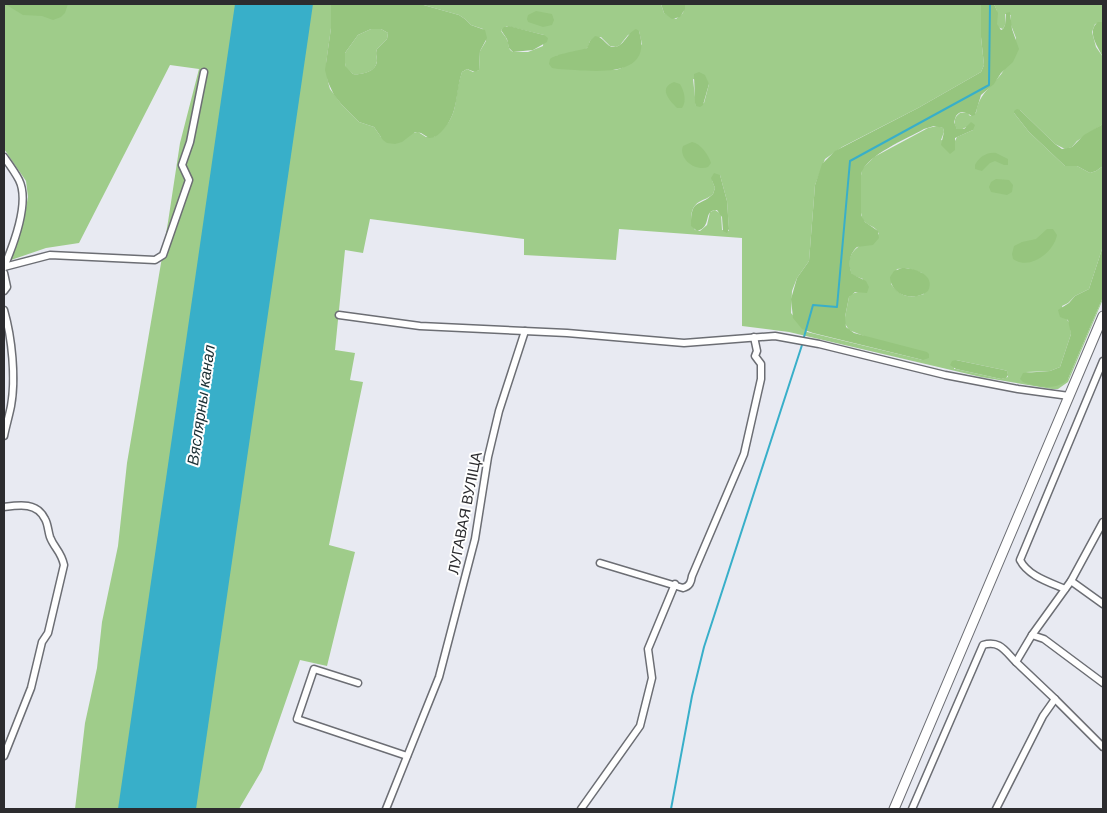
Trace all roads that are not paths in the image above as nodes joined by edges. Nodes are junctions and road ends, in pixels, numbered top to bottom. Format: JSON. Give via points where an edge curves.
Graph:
{"nodes":[{"id":1,"x":204,"y":72,"type":"dead end"},
{"id":2,"x":4,"y":157,"type":"edge"},
{"id":3,"x":4,"y":267,"type":"edge"},
{"id":4,"x":4,"y":273,"type":"edge"},
{"id":5,"x":4,"y":291,"type":"edge"},
{"id":6,"x":4,"y":310,"type":"edge"},
{"id":7,"x":338,"y":315,"type":"dead end"},
{"id":8,"x":1103,"y":316,"type":"edge"},
{"id":9,"x":525,"y":331,"type":"junction"},
{"id":10,"x":754,"y":337,"type":"junction"},
{"id":11,"x":1103,"y":361,"type":"edge"},
{"id":12,"x":1069,"y":396,"type":"junction"},
{"id":13,"x":4,"y":436,"type":"edge"},
{"id":14,"x":4,"y":506,"type":"edge"},
{"id":15,"x":1103,"y":522,"type":"edge"},
{"id":16,"x":600,"y":563,"type":"dead end"},
{"id":17,"x":1071,"y":581,"type":"junction"},
{"id":18,"x":675,"y":584,"type":"junction"},
{"id":19,"x":1065,"y":589,"type":"junction"},
{"id":20,"x":1103,"y":604,"type":"edge"},
{"id":21,"x":1032,"y":635,"type":"junction"},
{"id":22,"x":1016,"y":662,"type":"junction"},
{"id":23,"x":358,"y":682,"type":"dead end"},
{"id":24,"x":1103,"y":683,"type":"edge"},
{"id":25,"x":1055,"y":700,"type":"junction"},
{"id":26,"x":1103,"y":747,"type":"edge"},
{"id":27,"x":4,"y":756,"type":"edge"},
{"id":28,"x":407,"y":756,"type":"junction"},
{"id":29,"x":386,"y":809,"type":"edge"},
{"id":30,"x":581,"y":809,"type":"edge"},
{"id":31,"x":894,"y":809,"type":"edge"},
{"id":32,"x":912,"y":809,"type":"edge"},
{"id":33,"x":996,"y":809,"type":"edge"}],
"edges":[{"from":1,"to":3,"type":"street","via":[[182,165],[189,180],[163,255],[155,260],[50,255]]},
{"from":2,"to":3,"type":"street","via":[[20,181],[23,198]]},
{"from":4,"to":5,"type":"street","via":[[7,287]]},
{"from":6,"to":13,"type":"street","via":[[11,341],[12,370],[11,405]]},
{"from":7,"to":9,"type":"street","via":[[420,326]]},
{"from":8,"to":12,"type":"street"},
{"from":9,"to":10,"type":"street","via":[[684,344]]},
{"from":9,"to":28,"type":"street","name":"ЛУГАВАЯ ВУЛІЦА","via":[[488,456],[475,539],[439,677]]},
{"from":10,"to":12,"type":"street","via":[[776,336],[819,344],[945,375]]},
{"from":10,"to":18,"type":"street","via":[[761,379],[744,454],[690,584],[683,588]]},
{"from":11,"to":19,"type":"street","via":[[1020,560],[1031,573]]},
{"from":12,"to":31,"type":"street"},
{"from":14,"to":27,"type":"street","via":[[32,506],[41,511],[50,539],[64,564],[31,688]]},
{"from":15,"to":17,"type":"street"},
{"from":16,"to":18,"type":"street"},
{"from":17,"to":19,"type":"street"},
{"from":17,"to":20,"type":"street"},
{"from":18,"to":30,"type":"street","via":[[648,650],[652,678],[640,726]]},
{"from":19,"to":21,"type":"street"},
{"from":21,"to":22,"type":"street"},
{"from":21,"to":24,"type":"street","via":[[1044,639]]},
{"from":22,"to":25,"type":"street"},
{"from":22,"to":32,"type":"street","via":[[998,644],[983,645]]},
{"from":23,"to":28,"type":"street","via":[[314,669],[297,719]]},
{"from":25,"to":26,"type":"street"},
{"from":25,"to":33,"type":"street","via":[[1043,716]]},
{"from":28,"to":29,"type":"street","name":"ЛУГАВАЯ ВУЛІЦА"}]}
